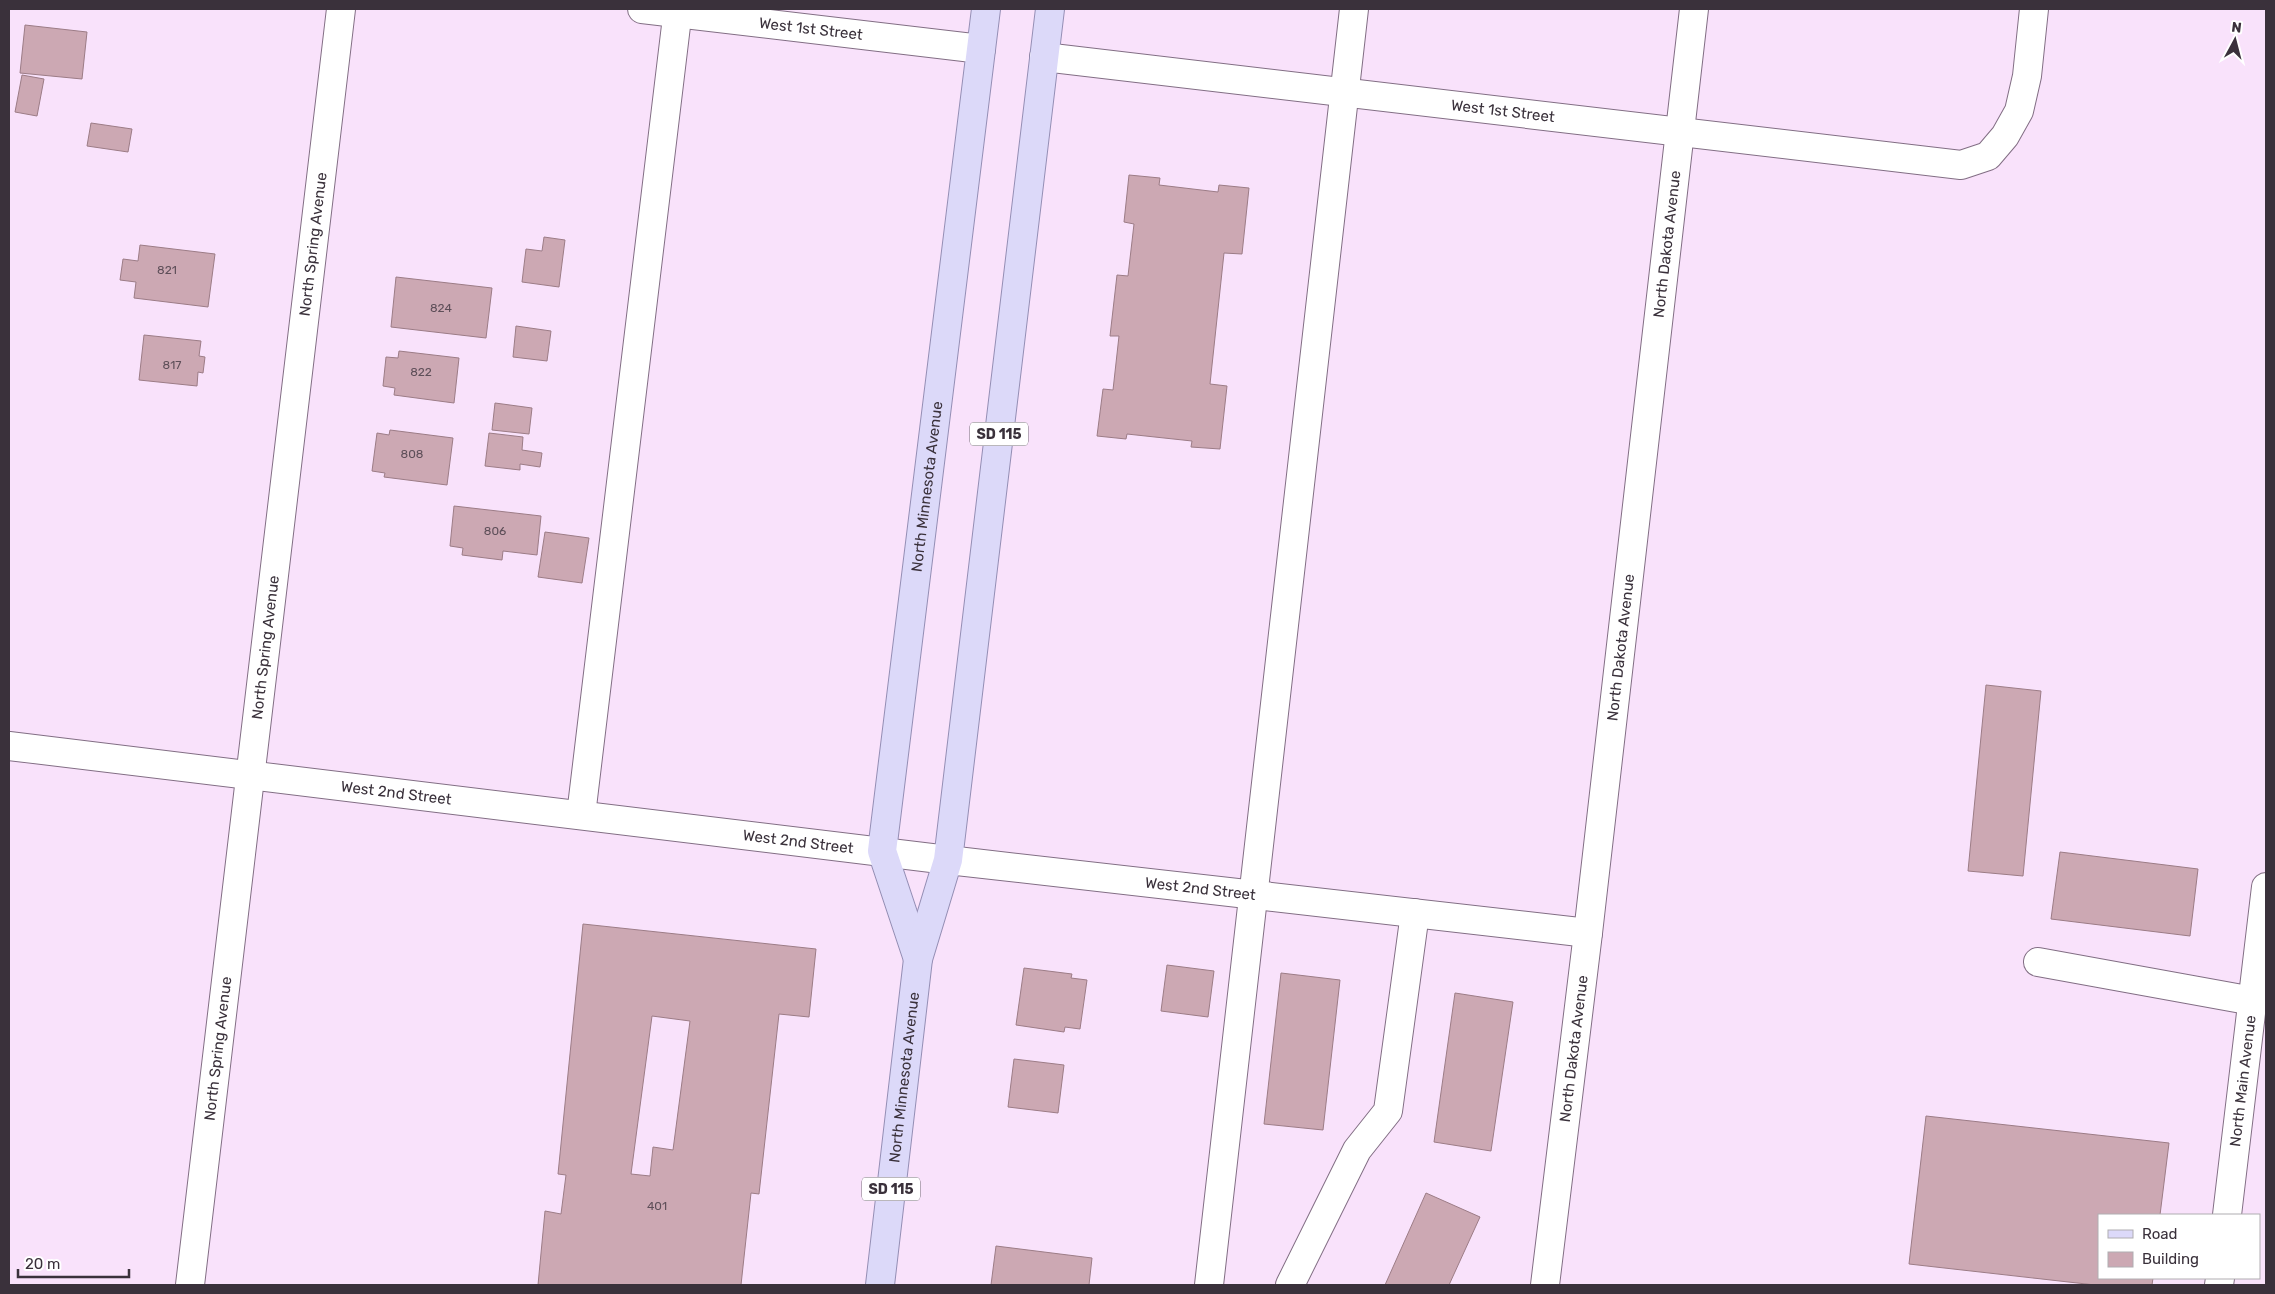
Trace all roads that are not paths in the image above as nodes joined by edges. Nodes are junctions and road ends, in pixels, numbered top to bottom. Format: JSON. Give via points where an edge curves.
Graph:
{"nodes":[{"id":1,"x":341,"y":9,"type":"edge"},
{"id":2,"x":642,"y":9,"type":"edge"},
{"id":3,"x":986,"y":9,"type":"edge"},
{"id":4,"x":1050,"y":9,"type":"edge"},
{"id":5,"x":1354,"y":9,"type":"edge"},
{"id":6,"x":1694,"y":9,"type":"edge"},
{"id":7,"x":2034,"y":9,"type":"edge"},
{"id":8,"x":678,"y":11,"type":"edge"},
{"id":9,"x":981,"y":49,"type":"junction"},
{"id":10,"x":1044,"y":57,"type":"junction"},
{"id":11,"x":1344,"y":93,"type":"junction"},
{"id":12,"x":1679,"y":132,"type":"junction"},
{"id":13,"x":9,"y":746,"type":"edge"},
{"id":14,"x":249,"y":774,"type":"junction"},
{"id":15,"x":581,"y":815,"type":"junction"},
{"id":16,"x":882,"y":852,"type":"junction"},
{"id":17,"x":948,"y":860,"type":"junction"},
{"id":18,"x":2266,"y":887,"type":"edge"},
{"id":19,"x":1253,"y":894,"type":"junction"},
{"id":20,"x":1415,"y":913,"type":"junction"},
{"id":21,"x":1588,"y":932,"type":"junction"},
{"id":22,"x":918,"y":958,"type":"junction"},
{"id":23,"x":2038,"y":962,"type":"dead end"},
{"id":24,"x":2257,"y":1014,"type":"edge"},
{"id":25,"x":2227,"y":1214,"type":"edge"},
{"id":26,"x":190,"y":1285,"type":"edge"},
{"id":27,"x":880,"y":1285,"type":"edge"},
{"id":28,"x":1209,"y":1285,"type":"edge"},
{"id":29,"x":1290,"y":1285,"type":"edge"},
{"id":30,"x":1544,"y":1285,"type":"edge"}],
"edges":[{"from":1,"to":14,"type":"street","name":"North Spring Avenue"},
{"from":2,"to":8,"type":"street","name":"West 1st Street"},
{"from":3,"to":9,"type":"main road","name":"North Minnesota Avenue","number":"SD 115"},
{"from":4,"to":10,"type":"main road","name":"North Minnesota Avenue","number":"SD 115"},
{"from":5,"to":11,"type":"street"},
{"from":6,"to":12,"type":"street","name":"North Dakota Avenue"},
{"from":7,"to":12,"type":"street","name":"West 1st Street","via":[[2027,76],[2019,111],[1988,156],[1961,165]]},
{"from":8,"to":9,"type":"street","name":"West 1st Street"},
{"from":8,"to":15,"type":"street"},
{"from":9,"to":16,"type":"main road","name":"North Minnesota Avenue","number":"SD 115"},
{"from":10,"to":11,"type":"street","name":"West 1st Street"},
{"from":10,"to":17,"type":"main road","name":"North Minnesota Avenue","number":"SD 115"},
{"from":11,"to":12,"type":"street","name":"West 1st Street"},
{"from":11,"to":19,"type":"street"},
{"from":12,"to":21,"type":"street","name":"North Dakota Avenue"},
{"from":13,"to":14,"type":"street","name":"West 2nd Street"},
{"from":14,"to":15,"type":"street","name":"West 2nd Street"},
{"from":14,"to":26,"type":"street","name":"North Spring Avenue"},
{"from":15,"to":16,"type":"street","name":"West 2nd Street"},
{"from":16,"to":17,"type":"street","name":"West 2nd Street"},
{"from":16,"to":22,"type":"main road","name":"North Minnesota Avenue","number":"SD 115"},
{"from":17,"to":19,"type":"street","name":"West 2nd Street"},
{"from":17,"to":22,"type":"main road","name":"North Minnesota Avenue","number":"SD 115"},
{"from":18,"to":24,"type":"street","name":"North Main Avenue"},
{"from":19,"to":20,"type":"street","name":"West 2nd Street"},
{"from":19,"to":28,"type":"street"},
{"from":20,"to":21,"type":"street","name":"West 2nd Street"},
{"from":20,"to":29,"type":"street","via":[[1388,1111],[1357,1150]]},
{"from":21,"to":30,"type":"street","name":"North Dakota Avenue"},
{"from":22,"to":27,"type":"main road","name":"North Minnesota Avenue","number":"SD 115"},
{"from":23,"to":24,"type":"street"},
{"from":24,"to":25,"type":"street","name":"North Main Avenue"}]}
